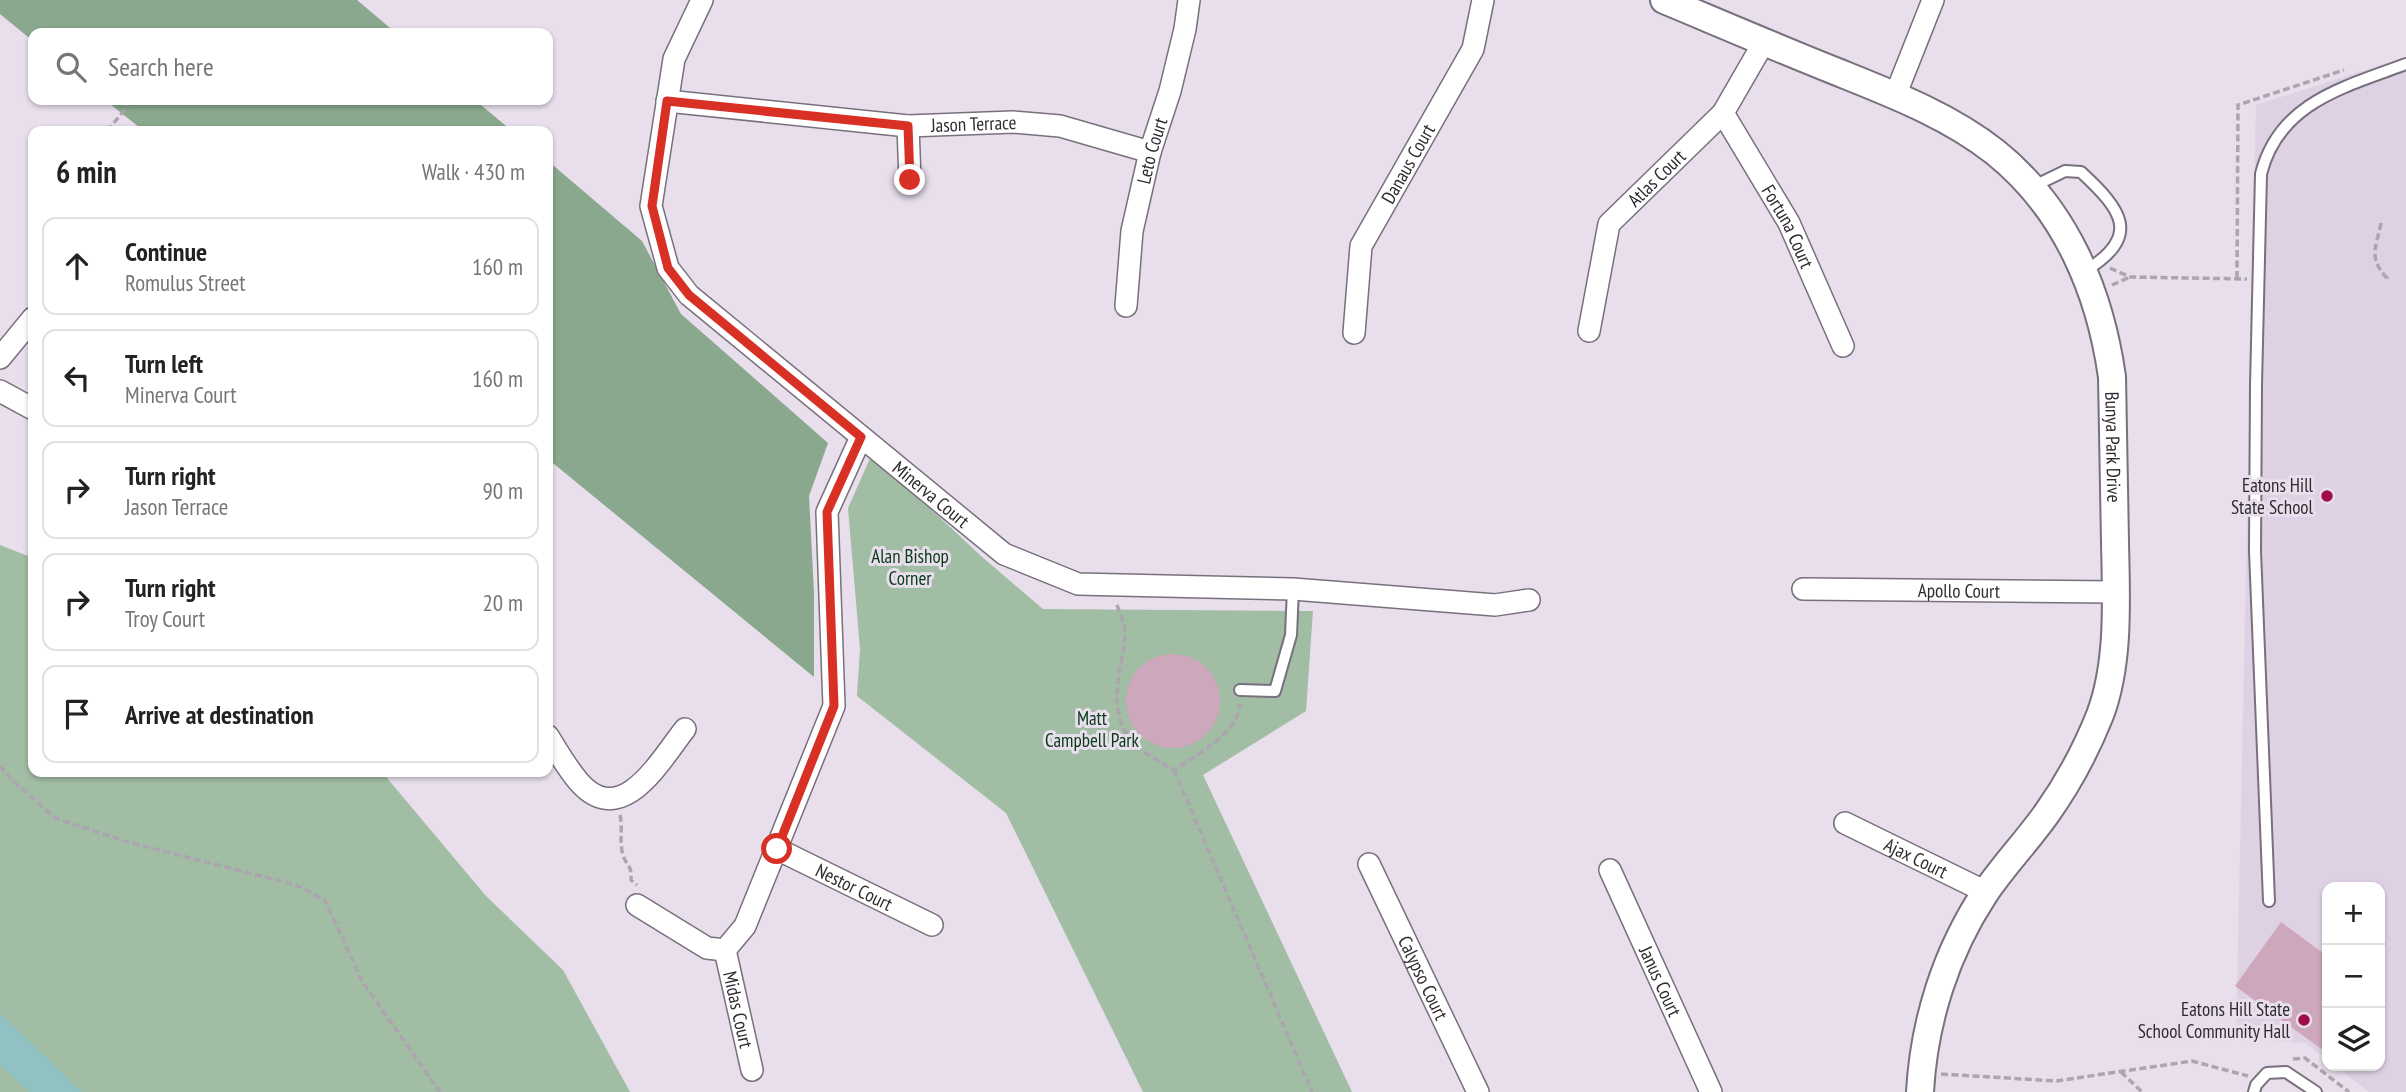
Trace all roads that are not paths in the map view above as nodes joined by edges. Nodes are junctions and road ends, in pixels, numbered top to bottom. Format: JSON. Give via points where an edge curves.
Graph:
{"nodes":[{"id":1,"x":702,"y":0,"type":"edge"},
{"id":2,"x":1189,"y":0,"type":"edge"},
{"id":3,"x":1483,"y":0,"type":"edge"},
{"id":4,"x":1664,"y":0,"type":"edge"},
{"id":5,"x":1933,"y":0,"type":"edge"},
{"id":6,"x":1764,"y":42,"type":"junction"},
{"id":7,"x":2406,"y":64,"type":"edge"},
{"id":8,"x":1895,"y":96,"type":"junction"},
{"id":9,"x":667,"y":101,"type":"junction"},
{"id":10,"x":1723,"y":113,"type":"junction"},
{"id":11,"x":908,"y":126,"type":"junction"},
{"id":12,"x":1150,"y":152,"type":"junction"},
{"id":13,"x":910,"y":180,"type":"dead end"},
{"id":14,"x":2032,"y":187,"type":"junction"},
{"id":15,"x":2098,"y":270,"type":"junction"},
{"id":16,"x":1126,"y":306,"type":"dead end"},
{"id":17,"x":28,"y":324,"type":"edge"},
{"id":18,"x":1589,"y":331,"type":"dead end"},
{"id":19,"x":1354,"y":333,"type":"dead end"},
{"id":20,"x":1843,"y":346,"type":"dead end"},
{"id":21,"x":0,"y":358,"type":"edge"},
{"id":22,"x":0,"y":391,"type":"edge"},
{"id":23,"x":28,"y":406,"type":"edge"},
{"id":24,"x":861,"y":437,"type":"junction"},
{"id":25,"x":1293,"y":589,"type":"junction"},
{"id":26,"x":1803,"y":589,"type":"dead end"},
{"id":27,"x":2116,"y":592,"type":"junction"},
{"id":28,"x":1529,"y":600,"type":"dead end"},
{"id":29,"x":1240,"y":690,"type":"road end"},
{"id":30,"x":685,"y":729,"type":"dead end"},
{"id":31,"x":553,"y":743,"type":"edge"},
{"id":32,"x":1845,"y":823,"type":"dead end"},
{"id":33,"x":777,"y":849,"type":"junction"},
{"id":34,"x":1370,"y":864,"type":"dead end"},
{"id":35,"x":1610,"y":870,"type":"dead end"},
{"id":36,"x":1986,"y":892,"type":"junction"},
{"id":37,"x":2269,"y":901,"type":"dead end"},
{"id":38,"x":637,"y":905,"type":"road end"},
{"id":39,"x":932,"y":925,"type":"dead end"},
{"id":40,"x":726,"y":950,"type":"junction"},
{"id":41,"x":752,"y":1070,"type":"dead end"},
{"id":42,"x":2255,"y":1088,"type":"edge"},
{"id":43,"x":1478,"y":1092,"type":"edge"},
{"id":44,"x":1711,"y":1092,"type":"edge"},
{"id":45,"x":1920,"y":1092,"type":"edge"},
{"id":46,"x":2316,"y":1092,"type":"edge"}],
"edges":[{"from":1,"to":9,"type":"street","name":"Minerva Court","via":[[674,59]]},
{"from":2,"to":12,"type":"street","name":"Leto Court"},
{"from":3,"to":19,"type":"street","name":"Danaus Court","via":[[1474,49],[1361,246]]},
{"from":4,"to":6,"type":"street","name":"Bunya Park Drive"},
{"from":5,"to":8,"type":"street"},
{"from":6,"to":8,"type":"street","name":"Bunya Park Drive"},
{"from":6,"to":10,"type":"street","name":"Atlas Court"},
{"from":7,"to":37,"type":"lane","via":[[2324,97],[2298,113],[2278,136],[2261,174],[2255,551]]},
{"from":8,"to":14,"type":"street","name":"Bunya Park Drive","via":[[1971,136]]},
{"from":9,"to":11,"type":"street","name":"Jason Terrace"},
{"from":9,"to":24,"type":"street","name":"Minerva Court","via":[[652,206],[668,268],[689,295]]},
{"from":10,"to":18,"type":"street","name":"Atlas Court","via":[[1609,224]]},
{"from":10,"to":20,"type":"street","name":"Fortuna Court","via":[[1789,223]]},
{"from":11,"to":12,"type":"street","name":"Jason Terrace","via":[[1013,122],[1059,126]]},
{"from":11,"to":13,"type":"street"},
{"from":12,"to":16,"type":"street","name":"Leto Court","via":[[1132,231]]},
{"from":14,"to":15,"type":"street","name":"Bunya Park Drive","via":[[2071,243]]},
{"from":14,"to":15,"type":"lane","via":[[2065,171],[2081,172],[2102,191],[2119,217],[2122,234]]},
{"from":15,"to":27,"type":"street","name":"Bunya Park Drive","via":[[2100,315],[2112,377]]},
{"from":17,"to":21,"type":"street"},
{"from":22,"to":23,"type":"street"},
{"from":24,"to":25,"type":"street","name":"Minerva Court","via":[[1004,554],[1078,583]]},
{"from":24,"to":33,"type":"street","via":[[827,512],[834,706]]},
{"from":25,"to":28,"type":"street","name":"Minerva Court","via":[[1495,605]]},
{"from":25,"to":29,"type":"lane","via":[[1291,635],[1275,691]]},
{"from":26,"to":27,"type":"street","name":"Apollo Court"},
{"from":27,"to":36,"type":"street","name":"Bunya Park Drive","via":[[2112,663],[2101,711],[2085,751],[2047,813]]},
{"from":30,"to":31,"type":"street","via":[[640,786],[616,799],[596,795],[581,784]]},
{"from":32,"to":36,"type":"street","name":"Ajax Court"},
{"from":33,"to":39,"type":"street","name":"Nestor Court"},
{"from":33,"to":40,"type":"street","via":[[745,926]]},
{"from":34,"to":43,"type":"street","name":"Calypso Court"},
{"from":35,"to":44,"type":"street","name":"Janus Court"},
{"from":36,"to":45,"type":"street","name":"Bunya Park Drive","via":[[1943,975]]},
{"from":38,"to":40,"type":"street","via":[[707,948]]},
{"from":40,"to":41,"type":"street","name":"Midas Court"},
{"from":42,"to":46,"type":"lane","via":[[2267,1073],[2286,1072]]}]}
